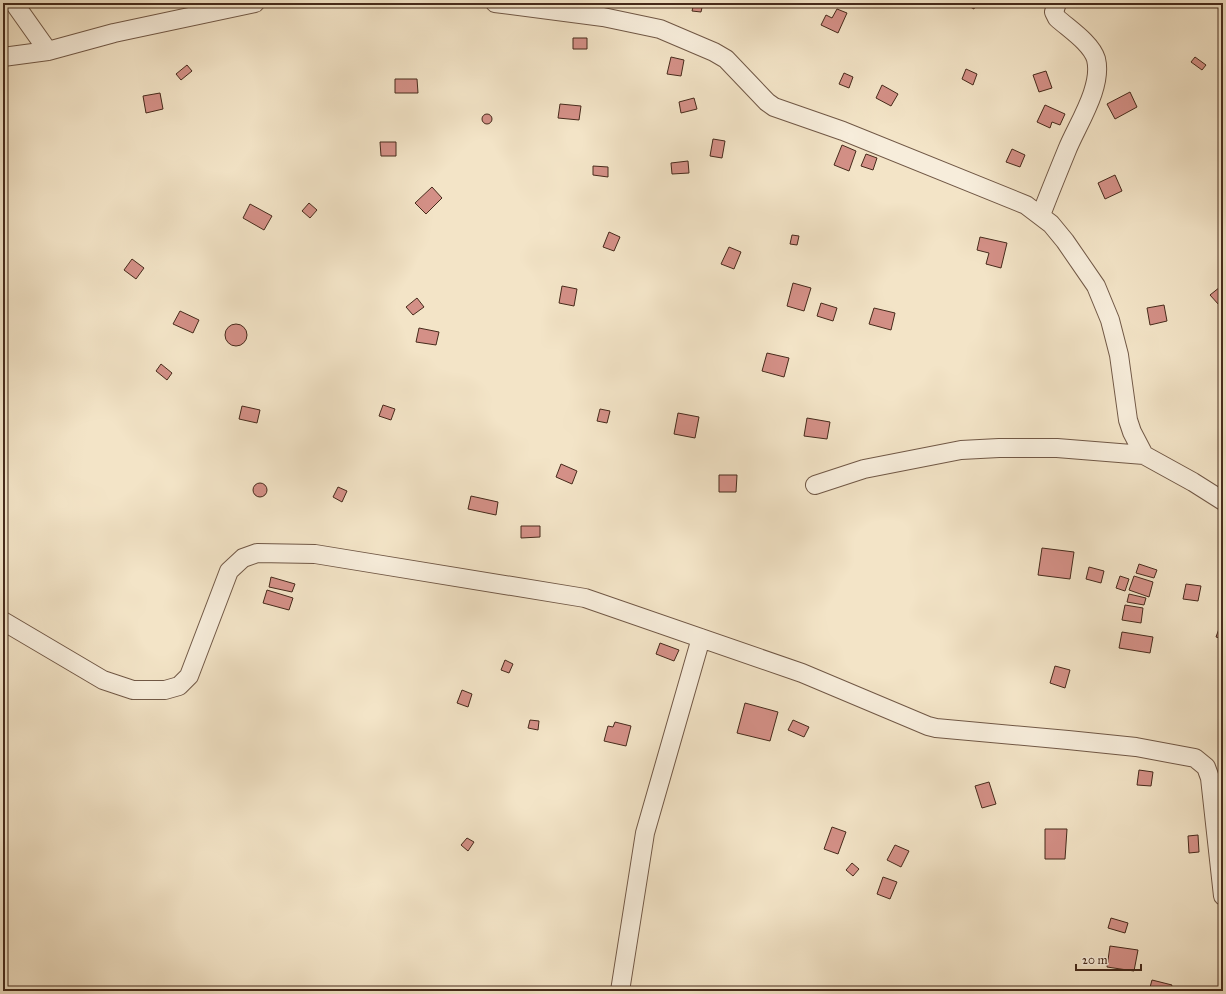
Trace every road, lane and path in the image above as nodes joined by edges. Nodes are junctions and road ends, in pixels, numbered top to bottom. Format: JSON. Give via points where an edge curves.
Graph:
{"nodes":[{"id":1,"x":14,"y":3,"type":"edge"},
{"id":2,"x":255,"y":3,"type":"edge"},
{"id":3,"x":495,"y":3,"type":"edge"},
{"id":4,"x":1057,"y":3,"type":"edge"},
{"id":5,"x":48,"y":51,"type":"junction"},
{"id":6,"x":3,"y":57,"type":"edge"},
{"id":7,"x":1041,"y":215,"type":"junction"},
{"id":8,"x":1144,"y":455,"type":"junction"},
{"id":9,"x":815,"y":485,"type":"dead end"},
{"id":10,"x":1223,"y":501,"type":"edge"},
{"id":11,"x":3,"y":621,"type":"edge"},
{"id":12,"x":701,"y":638,"type":"junction"},
{"id":13,"x":1223,"y":896,"type":"edge"},
{"id":14,"x":620,"y":991,"type":"edge"}],
"edges":[{"from":1,"to":5,"type":"street"},
{"from":2,"to":5,"type":"street","via":[[114,33]]},
{"from":3,"to":7,"type":"street","via":[[603,17],[660,30],[726,59],[767,102],[774,106],[1026,205]]},
{"from":4,"to":7,"type":"street","via":[[1054,12],[1057,18],[1090,47],[1095,58],[1097,78],[1088,106],[1067,149]]},
{"from":5,"to":6,"type":"street"},
{"from":7,"to":8,"type":"street","via":[[1065,241],[1096,286],[1110,320],[1119,355],[1128,420]]},
{"from":8,"to":9,"type":"street","via":[[1057,448],[961,450],[864,469]]},
{"from":8,"to":10,"type":"street"},
{"from":11,"to":12,"type":"street","via":[[103,680],[133,690],[165,690],[179,686],[189,676],[229,571],[243,558],[257,553],[315,554],[585,598]]},
{"from":12,"to":13,"type":"street","via":[[802,673],[936,728],[1136,747],[1195,758],[1206,766],[1210,778]]},
{"from":12,"to":14,"type":"street","via":[[644,833]]}]}
